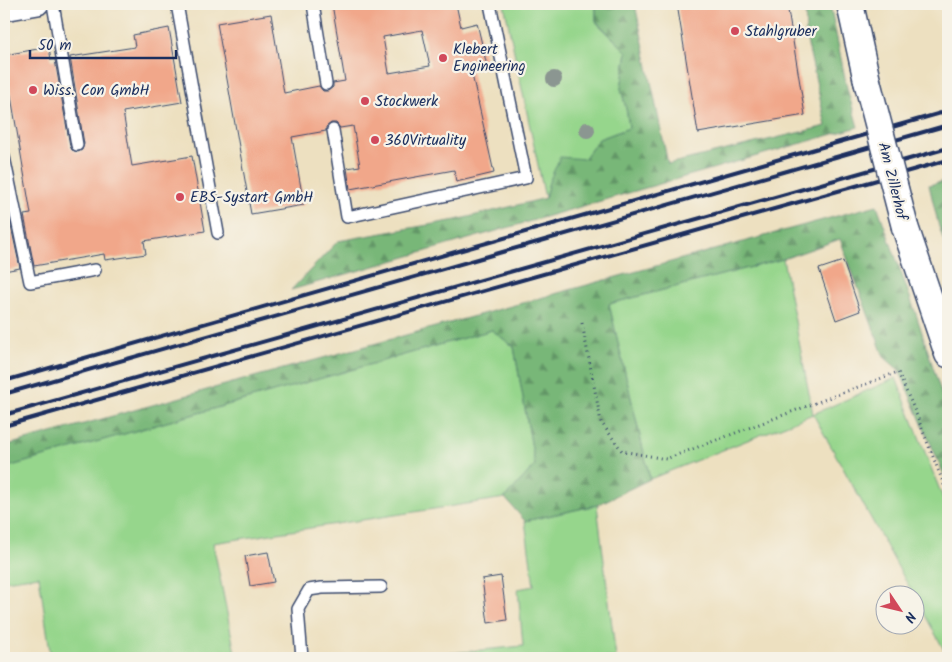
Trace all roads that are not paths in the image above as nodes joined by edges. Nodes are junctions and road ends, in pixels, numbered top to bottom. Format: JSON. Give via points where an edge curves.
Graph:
{"nodes":[{"id":1,"x":53,"y":4,"type":"edge"},
{"id":2,"x":177,"y":4,"type":"edge"},
{"id":3,"x":313,"y":4,"type":"edge"},
{"id":4,"x":490,"y":4,"type":"edge"},
{"id":5,"x":850,"y":4,"type":"edge"},
{"id":6,"x":326,"y":84,"type":"dead end"},
{"id":7,"x":333,"y":130,"type":"dead end"},
{"id":8,"x":77,"y":145,"type":"dead end"},
{"id":9,"x":4,"y":157,"type":"edge"},
{"id":10,"x":218,"y":233,"type":"dead end"},
{"id":11,"x":95,"y":270,"type":"dead end"},
{"id":12,"x":948,"y":354,"type":"edge"},
{"id":13,"x":381,"y":587,"type":"dead end"},
{"id":14,"x":302,"y":658,"type":"edge"}],
"edges":[{"from":1,"to":8,"type":"lane"},
{"from":2,"to":10,"type":"lane"},
{"from":3,"to":6,"type":"lane"},
{"from":4,"to":7,"type":"lane","via":[[526,178],[347,217]]},
{"from":5,"to":12,"type":"street","name":"Am Zillerhof","bridge":true,"via":[[905,227]]},
{"from":9,"to":11,"type":"lane","via":[[30,282]]},
{"from":13,"to":14,"type":"lane","via":[[309,590],[298,609]]}]}
